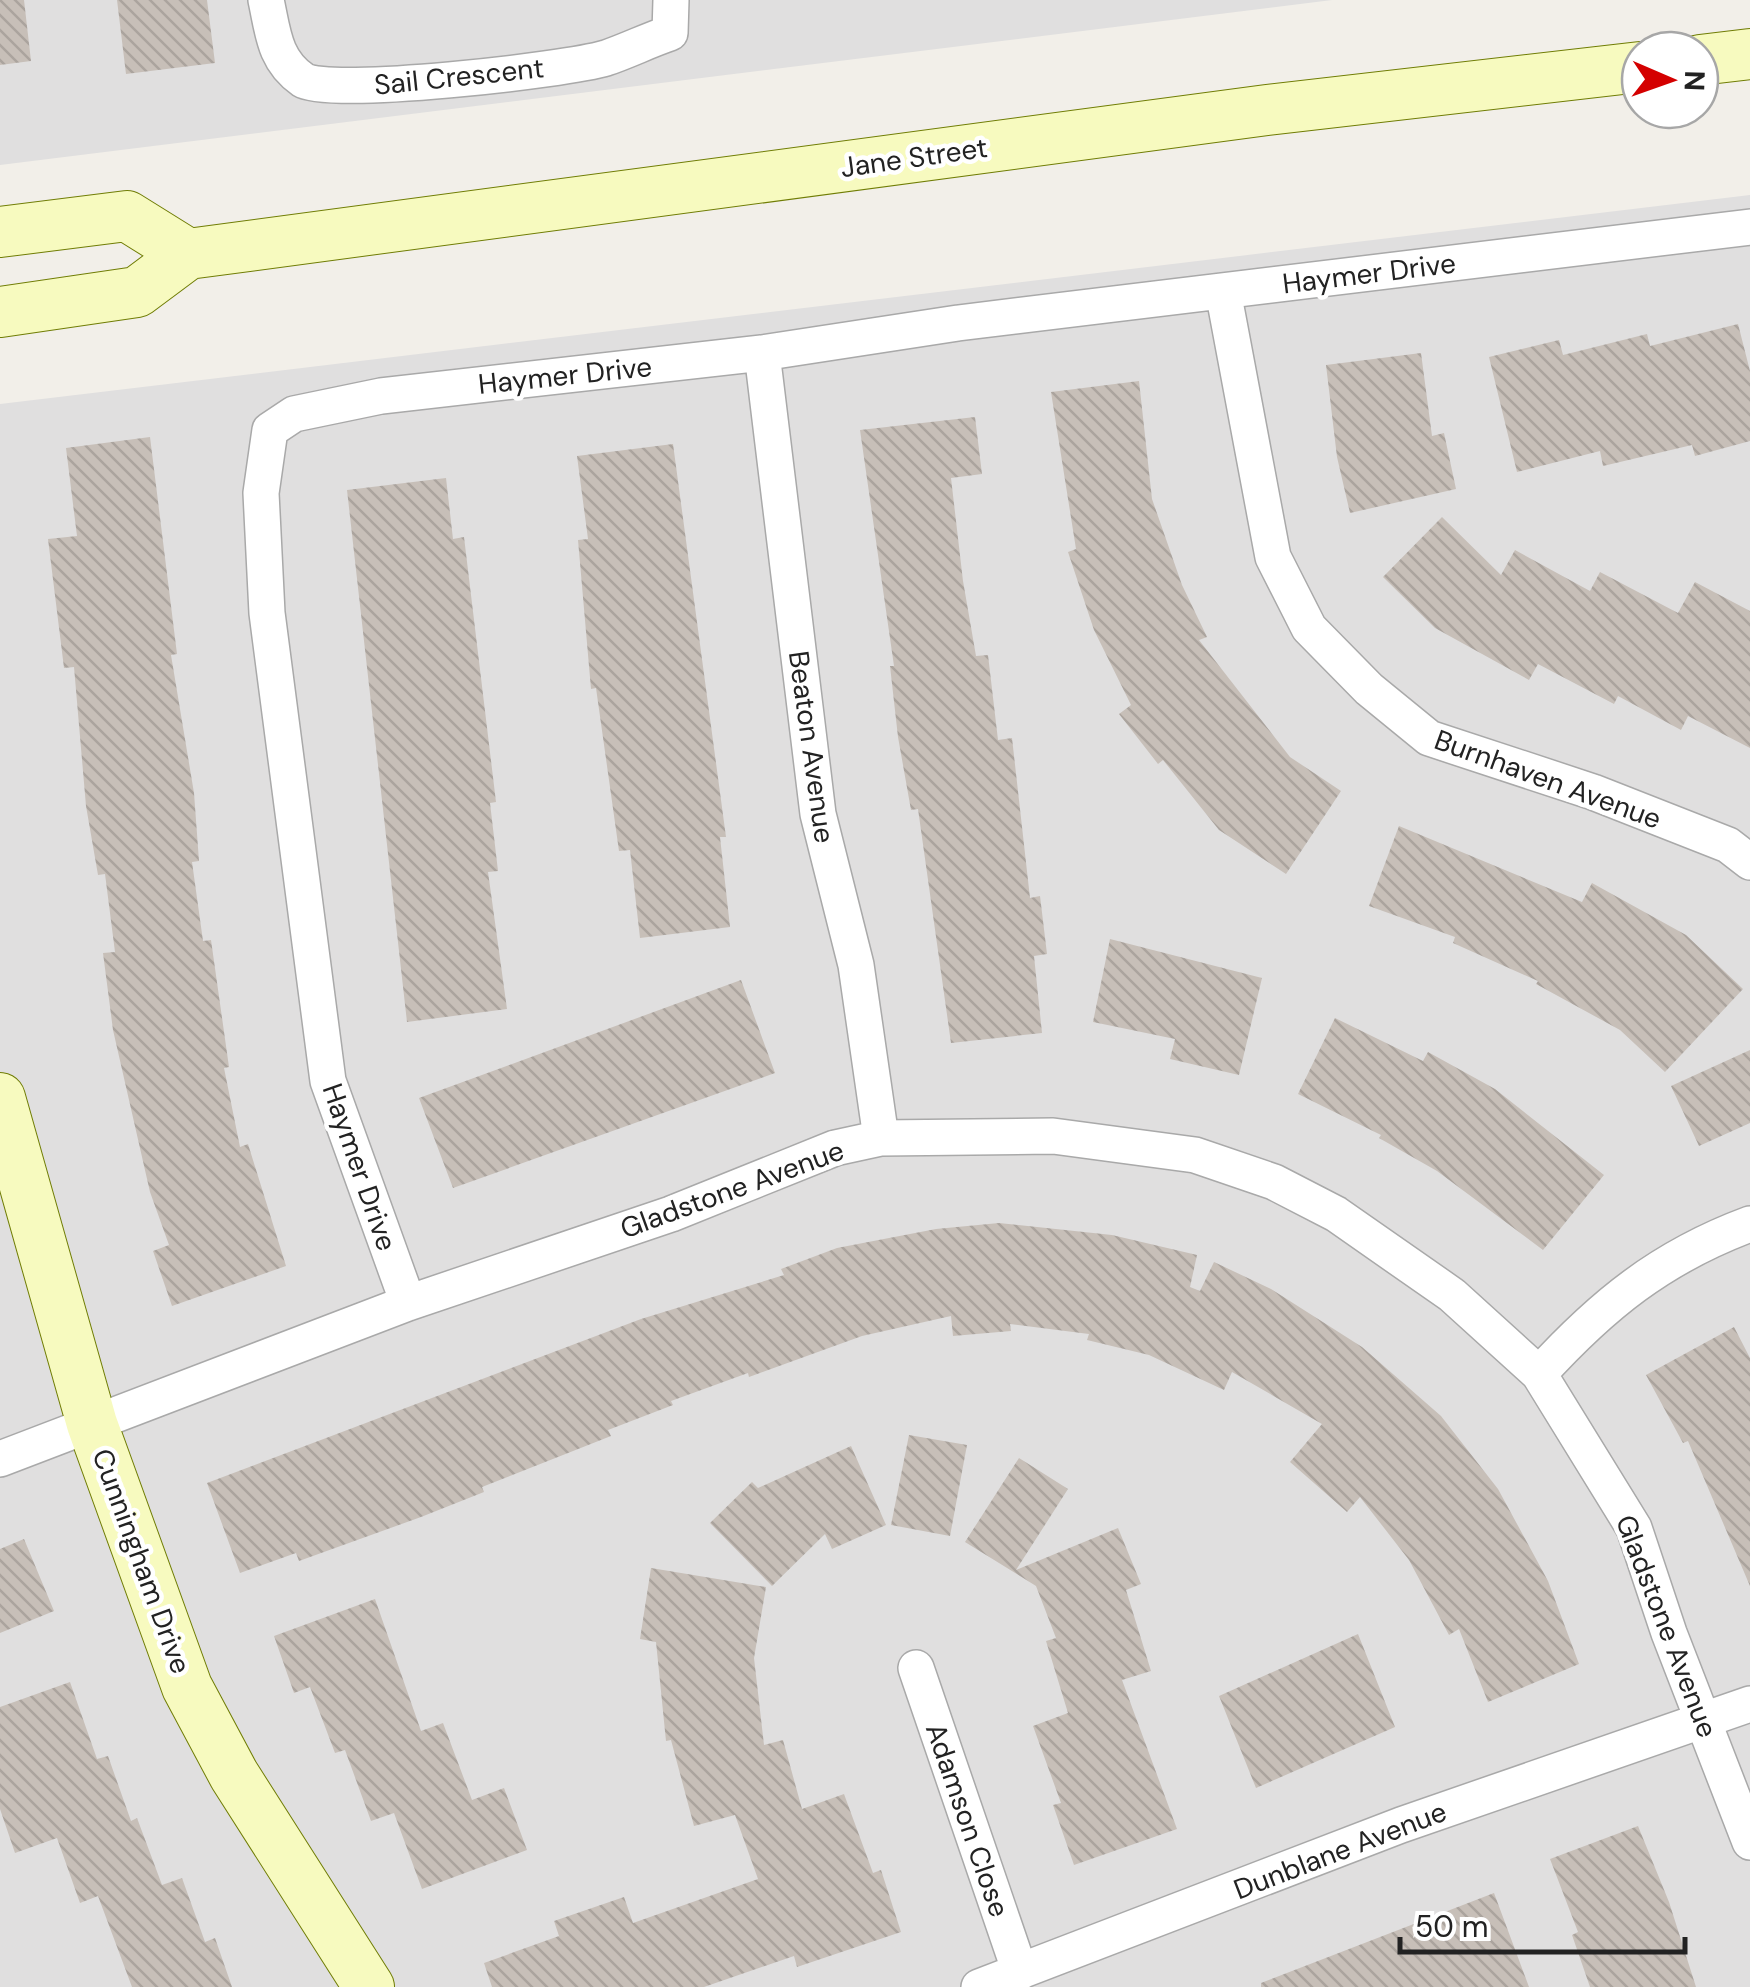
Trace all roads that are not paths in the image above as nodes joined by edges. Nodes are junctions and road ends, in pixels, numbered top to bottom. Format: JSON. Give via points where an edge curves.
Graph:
{"nodes":[{"id":1,"x":266,"y":0,"type":"edge"},
{"id":2,"x":672,"y":0,"type":"edge"},
{"id":3,"x":1750,"y":54,"type":"edge"},
{"id":4,"x":1720,"y":58,"type":"edge"},
{"id":5,"x":1620,"y":69,"type":"edge"},
{"id":6,"x":1750,"y":227,"type":"edge"},
{"id":7,"x":0,"y":232,"type":"edge"},
{"id":8,"x":188,"y":254,"type":"junction"},
{"id":9,"x":1223,"y":291,"type":"junction"},
{"id":10,"x":0,"y":312,"type":"edge"},
{"id":11,"x":762,"y":353,"type":"junction"},
{"id":12,"x":1750,"y":862,"type":"edge"},
{"id":13,"x":0,"y":1098,"type":"edge"},
{"id":14,"x":881,"y":1138,"type":"junction"},
{"id":15,"x":1750,"y":1224,"type":"edge"},
{"id":16,"x":408,"y":1303,"type":"junction"},
{"id":17,"x":1539,"y":1374,"type":"junction"},
{"id":18,"x":92,"y":1424,"type":"junction"},
{"id":19,"x":0,"y":1459,"type":"edge"},
{"id":20,"x":916,"y":1668,"type":"dead end"},
{"id":21,"x":1750,"y":1704,"type":"edge"},
{"id":22,"x":1704,"y":1721,"type":"junction"},
{"id":23,"x":1750,"y":1842,"type":"edge"},
{"id":24,"x":1020,"y":1972,"type":"junction"},
{"id":25,"x":370,"y":1987,"type":"edge"},
{"id":26,"x":979,"y":1987,"type":"edge"}],
"edges":[{"from":1,"to":2,"type":"street","name":"Sail Crescent","via":[[278,58],[306,82],[375,86],[512,76],[605,58],[670,33]]},
{"from":3,"to":4,"type":"main road"},
{"from":5,"to":8,"type":"main road","name":"Jane Street"},
{"from":6,"to":9,"type":"street","name":"Haymer Drive"},
{"from":7,"to":8,"type":"main road","via":[[127,216]]},
{"from":8,"to":10,"type":"main road","name":"Jane Street","via":[[137,292]]},
{"from":9,"to":11,"type":"street","name":"Haymer Drive"},
{"from":9,"to":12,"type":"street","name":"Burnhaven Avenue","via":[[1272,557],[1309,628],[1429,738],[1593,792],[1728,845]]},
{"from":11,"to":14,"type":"street","name":"Beaton Avenue","via":[[818,814],[856,966]]},
{"from":11,"to":16,"type":"street","name":"Haymer Drive","via":[[381,396],[294,414],[270,430],[261,492],[266,614],[328,1081]]},
{"from":13,"to":18,"type":"main road","name":"Cunningham Drive"},
{"from":14,"to":16,"type":"street","name":"Gladstone Avenue","via":[[834,1148],[671,1214]]},
{"from":14,"to":17,"type":"street","name":"Gladstone Avenue","via":[[1053,1136],[1195,1156],[1274,1182],[1336,1214],[1452,1295]]},
{"from":15,"to":17,"type":"street","via":[[1671,1260],[1600,1309]]},
{"from":16,"to":18,"type":"street","name":"Gladstone Avenue"},
{"from":17,"to":22,"type":"street","name":"Gladstone Avenue","via":[[1634,1528]]},
{"from":18,"to":19,"type":"street","name":"Gladstone Avenue"},
{"from":18,"to":25,"type":"main road","name":"Cunningham Drive","via":[[187,1687],[234,1775]]},
{"from":20,"to":24,"type":"street","name":"Adamson Close"},
{"from":21,"to":22,"type":"street","name":"Dunblane Avenue"},
{"from":22,"to":23,"type":"street","name":"Gladstone Avenue"},
{"from":22,"to":24,"type":"street","name":"Dunblane Avenue","via":[[1401,1825]]},
{"from":24,"to":26,"type":"street","name":"Dunblane Avenue"}]}
